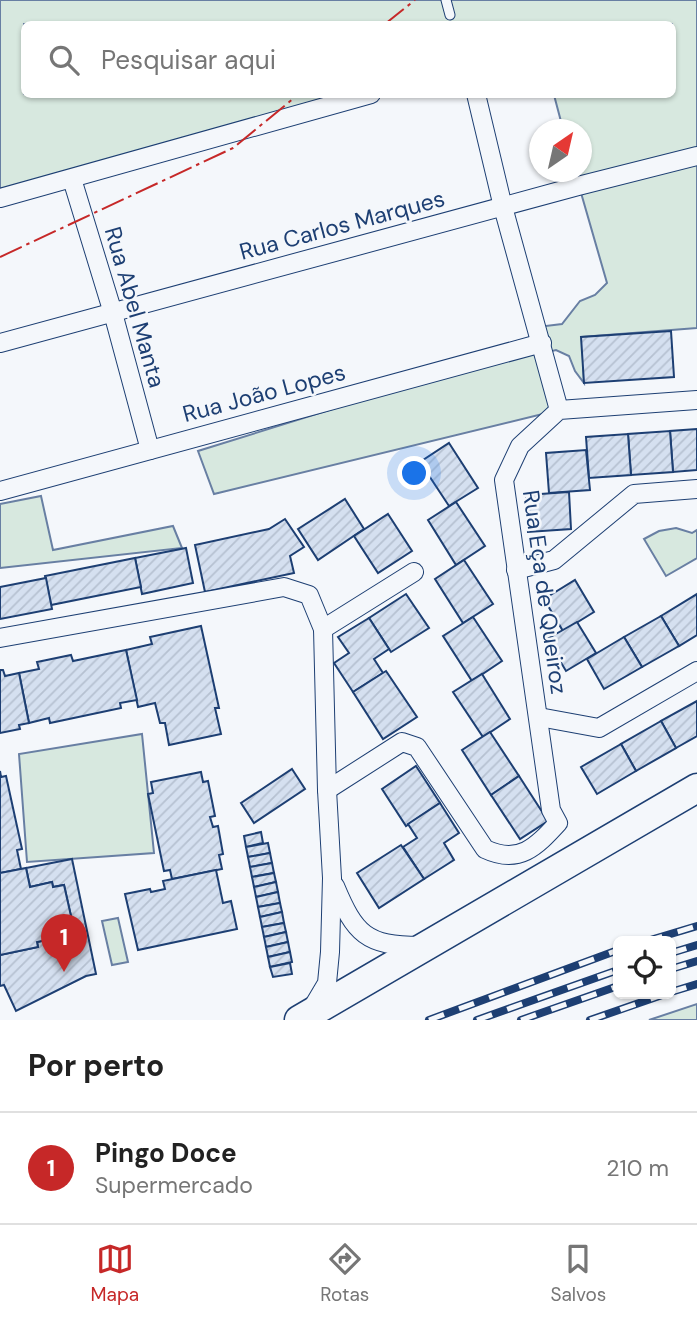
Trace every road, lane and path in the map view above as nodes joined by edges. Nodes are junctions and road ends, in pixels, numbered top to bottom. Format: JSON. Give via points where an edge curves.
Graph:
{"nodes":[{"id":1,"x":446,"y":0,"type":"edge"},
{"id":2,"x":450,"y":15,"type":"dead end"},
{"id":3,"x":358,"y":98,"type":"edge"},
{"id":4,"x":477,"y":98,"type":"edge"},
{"id":5,"x":697,"y":156,"type":"edge"},
{"id":6,"x":72,"y":179,"type":"junction"},
{"id":7,"x":0,"y":198,"type":"edge"},
{"id":8,"x":503,"y":207,"type":"junction"},
{"id":9,"x":113,"y":313,"type":"junction"},
{"id":10,"x":0,"y":343,"type":"edge"},
{"id":11,"x":542,"y":343,"type":"junction"},
{"id":12,"x":697,"y":400,"type":"edge"},
{"id":13,"x":559,"y":410,"type":"junction"},
{"id":14,"x":150,"y":450,"type":"junction"},
{"id":15,"x":697,"y":489,"type":"edge"},
{"id":16,"x":0,"y":491,"type":"edge"},
{"id":17,"x":516,"y":570,"type":"junction"},
{"id":18,"x":414,"y":572,"type":"dead end"},
{"id":19,"x":323,"y":629,"type":"junction"},
{"id":20,"x":0,"y":638,"type":"edge"},
{"id":21,"x":697,"y":671,"type":"edge"},
{"id":22,"x":539,"y":717,"type":"junction"},
{"id":23,"x":697,"y":788,"type":"edge"},
{"id":24,"x":327,"y":790,"type":"junction"},
{"id":25,"x":332,"y":878,"type":"junction"},
{"id":26,"x":423,"y":946,"type":"junction"},
{"id":27,"x":304,"y":1017,"type":"edge"}],
"edges":[{"from":1,"to":2,"type":"lane"},
{"from":3,"to":6,"type":"street"},
{"from":4,"to":8,"type":"street"},
{"from":5,"to":8,"type":"street","name":"Rua Carlos Marques"},
{"from":6,"to":7,"type":"street"},
{"from":6,"to":9,"type":"street","name":"Rua Abel Manta"},
{"from":8,"to":9,"type":"street","name":"Rua Carlos Marques"},
{"from":8,"to":11,"type":"street"},
{"from":9,"to":10,"type":"street","name":"Rua Carlos Marques"},
{"from":9,"to":14,"type":"street","name":"Rua Abel Manta"},
{"from":11,"to":13,"type":"street"},
{"from":11,"to":14,"type":"street","name":"Rua João Lopes"},
{"from":12,"to":13,"type":"street"},
{"from":13,"to":17,"type":"street","name":"Rua Eça de Queiroz","via":[[520,446],[504,480]]},
{"from":14,"to":16,"type":"street","name":"Rua João Lopes"},
{"from":15,"to":17,"type":"street","via":[[634,494],[554,560]]},
{"from":17,"to":22,"type":"street","name":"Rua Eça de Queiroz"},
{"from":18,"to":19,"type":"street"},
{"from":19,"to":20,"type":"street","via":[[309,595],[284,587]]},
{"from":19,"to":24,"type":"street"},
{"from":21,"to":22,"type":"street","via":[[599,728]]},
{"from":22,"to":24,"type":"street","name":"Rua Eça de Queiroz","via":[[551,810],[558,823],[538,845],[514,856],[499,856],[485,849],[417,747],[402,742]]},
{"from":23,"to":26,"type":"main road"},
{"from":24,"to":25,"type":"street"},
{"from":25,"to":26,"type":"street","via":[[346,913],[371,939],[390,946]]},
{"from":25,"to":27,"type":"street","via":[[327,983]]},
{"from":26,"to":27,"type":"main road"}]}
